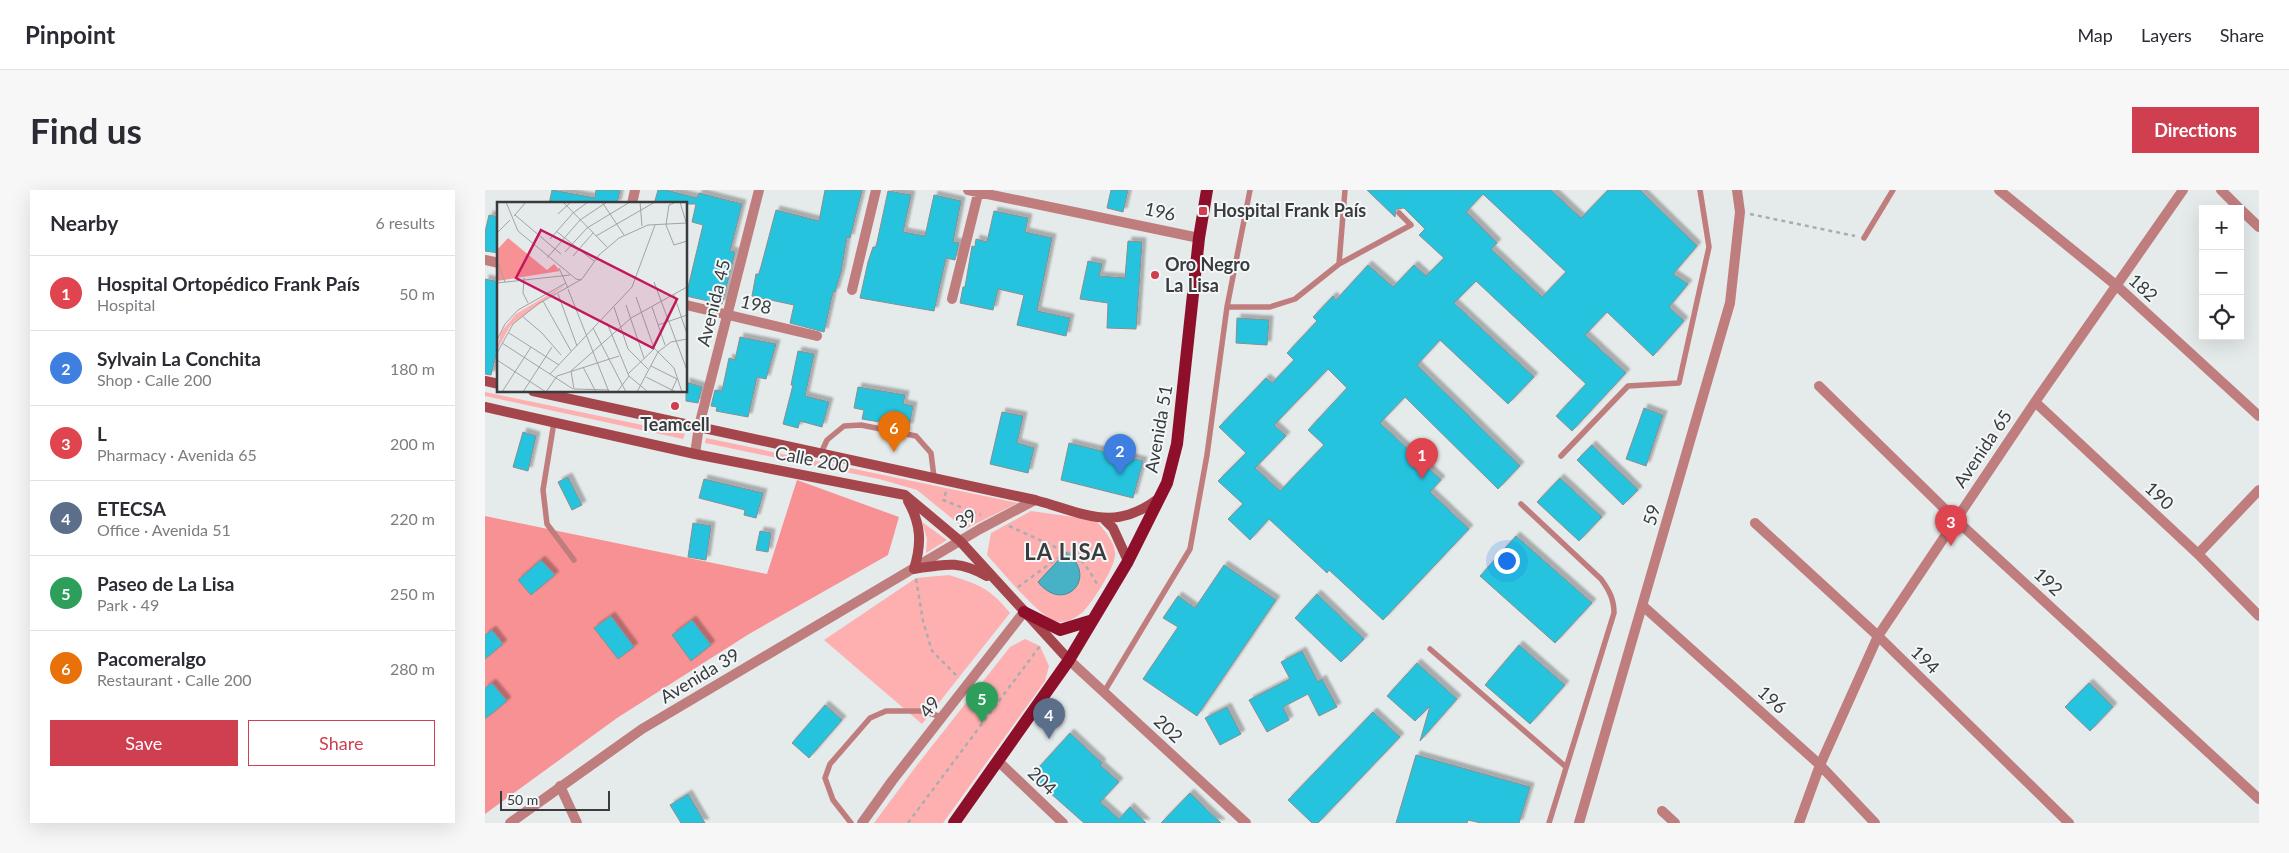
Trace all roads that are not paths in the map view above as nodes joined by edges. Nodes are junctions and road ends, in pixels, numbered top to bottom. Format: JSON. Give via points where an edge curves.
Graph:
{"nodes":[{"id":1,"x":759,"y":190,"type":"edge"},
{"id":2,"x":876,"y":190,"type":"edge"},
{"id":3,"x":968,"y":190,"type":"edge"},
{"id":4,"x":1207,"y":190,"type":"edge"},
{"id":5,"x":1250,"y":190,"type":"edge"},
{"id":6,"x":1345,"y":190,"type":"edge"},
{"id":7,"x":1700,"y":190,"type":"edge"},
{"id":8,"x":1737,"y":190,"type":"edge"},
{"id":9,"x":1893,"y":190,"type":"edge"},
{"id":10,"x":1999,"y":190,"type":"edge"},
{"id":11,"x":2183,"y":190,"type":"edge"},
{"id":12,"x":2221,"y":190,"type":"edge"},
{"id":13,"x":979,"y":191,"type":"edge"},
{"id":14,"x":2236,"y":205,"type":"edge"},
{"id":15,"x":1399,"y":213,"type":"dead end"},
{"id":16,"x":2244,"y":213,"type":"edge"},
{"id":17,"x":2259,"y":227,"type":"edge"},
{"id":18,"x":1199,"y":238,"type":"junction"},
{"id":19,"x":1864,"y":238,"type":"road end"},
{"id":20,"x":1339,"y":264,"type":"junction"},
{"id":21,"x":2117,"y":286,"type":"junction"},
{"id":22,"x":852,"y":290,"type":"dead end"},
{"id":23,"x":952,"y":299,"type":"dead end"},
{"id":24,"x":687,"y":305,"type":"edge"},
{"id":25,"x":1227,"y":307,"type":"junction"},
{"id":26,"x":729,"y":315,"type":"junction"},
{"id":27,"x":817,"y":336,"type":"dead end"},
{"id":28,"x":1819,"y":386,"type":"dead end"},
{"id":29,"x":538,"y":392,"type":"edge"},
{"id":30,"x":2035,"y":402,"type":"junction"},
{"id":31,"x":485,"y":406,"type":"edge"},
{"id":32,"x":2259,"y":416,"type":"edge"},
{"id":33,"x":554,"y":422,"type":"junction"},
{"id":34,"x":699,"y":426,"type":"junction"},
{"id":35,"x":821,"y":453,"type":"junction"},
{"id":36,"x":695,"y":454,"type":"junction"},
{"id":37,"x":1561,"y":456,"type":"dead end"},
{"id":38,"x":933,"y":478,"type":"junction"},
{"id":39,"x":2259,"y":490,"type":"edge"},
{"id":40,"x":905,"y":496,"type":"junction"},
{"id":41,"x":1159,"y":499,"type":"junction"},
{"id":42,"x":1035,"y":500,"type":"junction"},
{"id":43,"x":1521,"y":504,"type":"dead end"},
{"id":44,"x":1104,"y":519,"type":"junction"},
{"id":45,"x":1955,"y":519,"type":"junction"},
{"id":46,"x":1755,"y":523,"type":"dead end"},
{"id":47,"x":960,"y":541,"type":"junction"},
{"id":48,"x":2198,"y":554,"type":"junction"},
{"id":49,"x":574,"y":560,"type":"dead end"},
{"id":50,"x":1129,"y":561,"type":"junction"},
{"id":51,"x":915,"y":573,"type":"junction"},
{"id":52,"x":995,"y":580,"type":"junction"},
{"id":53,"x":1643,"y":606,"type":"junction"},
{"id":54,"x":1025,"y":612,"type":"junction"},
{"id":55,"x":2259,"y":616,"type":"edge"},
{"id":56,"x":1093,"y":620,"type":"junction"},
{"id":57,"x":1877,"y":636,"type":"junction"},
{"id":58,"x":1430,"y":649,"type":"dead end"},
{"id":59,"x":1069,"y":660,"type":"junction"},
{"id":60,"x":1104,"y":692,"type":"junction"},
{"id":61,"x":942,"y":717,"type":"junction"},
{"id":62,"x":999,"y":762,"type":"junction"},
{"id":63,"x":1820,"y":765,"type":"junction"},
{"id":64,"x":1566,"y":767,"type":"junction"},
{"id":65,"x":560,"y":786,"type":"junction"},
{"id":66,"x":2259,"y":799,"type":"edge"},
{"id":67,"x":1662,"y":811,"type":"dead end"},
{"id":68,"x":510,"y":823,"type":"edge"},
{"id":69,"x":577,"y":823,"type":"edge"},
{"id":70,"x":851,"y":823,"type":"edge"},
{"id":71,"x":862,"y":823,"type":"edge"},
{"id":72,"x":953,"y":823,"type":"edge"},
{"id":73,"x":1063,"y":823,"type":"edge"},
{"id":74,"x":1246,"y":823,"type":"edge"},
{"id":75,"x":1549,"y":823,"type":"edge"},
{"id":76,"x":1579,"y":823,"type":"edge"},
{"id":77,"x":1675,"y":823,"type":"edge"},
{"id":78,"x":1799,"y":823,"type":"edge"},
{"id":79,"x":1875,"y":823,"type":"edge"},
{"id":80,"x":2069,"y":823,"type":"edge"}],
"edges":[{"from":1,"to":26,"type":"street","name":"Avenida 45"},
{"from":2,"to":22,"type":"street"},
{"from":3,"to":13,"type":"street","name":"196"},
{"from":4,"to":18,"type":"main road","name":"Avenida 51"},
{"from":5,"to":25,"type":"lane"},
{"from":6,"to":20,"type":"lane"},
{"from":7,"to":37,"type":"lane","via":[[1709,247],[1679,383],[1628,386]]},
{"from":8,"to":53,"type":"street","name":"59","via":[[1740,212],[1730,303]]},
{"from":9,"to":19,"type":"lane"},
{"from":10,"to":21,"type":"street","name":"182"},
{"from":11,"to":21,"type":"street","name":"Avenida 65"},
{"from":12,"to":14,"type":"street"},
{"from":13,"to":18,"type":"street","name":"196"},
{"from":13,"to":23,"type":"street"},
{"from":15,"to":20,"type":"lane","via":[[1411,225]]},
{"from":16,"to":17,"type":"street"},
{"from":18,"to":41,"type":"main road","name":"Avenida 51","via":[[1177,444],[1167,483]]},
{"from":20,"to":25,"type":"lane","via":[[1295,299],[1270,307]]},
{"from":21,"to":30,"type":"street","name":"Avenida 65"},
{"from":21,"to":32,"type":"street","name":"182"},
{"from":24,"to":26,"type":"street","name":"198"},
{"from":25,"to":60,"type":"lane","via":[[1207,455],[1190,549]]},
{"from":26,"to":27,"type":"street","name":"198"},
{"from":26,"to":34,"type":"street","name":"Avenida 45"},
{"from":28,"to":45,"type":"street","name":"192"},
{"from":29,"to":34,"type":"main road","name":"Calle 200"},
{"from":30,"to":45,"type":"street","name":"Avenida 65"},
{"from":30,"to":48,"type":"street","name":"190"},
{"from":31,"to":33,"type":"main road","name":"Calle 200"},
{"from":33,"to":36,"type":"main road","name":"Calle 200"},
{"from":33,"to":49,"type":"lane","via":[[543,490],[547,524]]},
{"from":34,"to":35,"type":"main road","name":"Calle 200"},
{"from":34,"to":36,"type":"street","name":"Avenida 45"},
{"from":35,"to":38,"type":"main road","name":"Calle 200"},
{"from":35,"to":38,"type":"lane","via":[[827,440],[844,426],[916,436],[931,453]]},
{"from":36,"to":40,"type":"main road","name":"Calle 200"},
{"from":38,"to":42,"type":"main road","name":"Calle 200"},
{"from":39,"to":48,"type":"street"},
{"from":40,"to":47,"type":"main road","name":"Calle 200"},
{"from":40,"to":51,"type":"main road","via":[[917,517],[919,540]]},
{"from":41,"to":44,"type":"main road","name":"Calle 200","via":[[1142,511]]},
{"from":41,"to":50,"type":"main road","name":"Avenida 51"},
{"from":42,"to":44,"type":"main road","name":"Calle 200"},
{"from":42,"to":47,"type":"street","name":"39"},
{"from":43,"to":64,"type":"lane","via":[[1601,580],[1614,603],[1614,613]]},
{"from":44,"to":50,"type":"main road","via":[[1113,528]]},
{"from":45,"to":57,"type":"street","name":"Avenida 65"},
{"from":45,"to":66,"type":"street","name":"192"},
{"from":46,"to":57,"type":"street","name":"194"},
{"from":47,"to":51,"type":"street","name":"39"},
{"from":47,"to":52,"type":"main road","name":"Calle 200"},
{"from":48,"to":55,"type":"street","name":"190"},
{"from":50,"to":56,"type":"main road","name":"Avenida 51"},
{"from":51,"to":52,"type":"main road","via":[[950,563],[971,567]]},
{"from":51,"to":65,"type":"street","name":"Avenida 39","via":[[642,729]]},
{"from":52,"to":54,"type":"main road","name":"Calle 200"},
{"from":53,"to":63,"type":"street","name":"196"},
{"from":53,"to":76,"type":"street","name":"59"},
{"from":54,"to":56,"type":"main road","via":[[1060,630]]},
{"from":54,"to":59,"type":"main road","name":"Calle 200"},
{"from":54,"to":61,"type":"street","name":"49"},
{"from":56,"to":59,"type":"main road","name":"Avenida 51"},
{"from":57,"to":63,"type":"street","name":"Avenida 65"},
{"from":57,"to":80,"type":"street","name":"194"},
{"from":58,"to":64,"type":"lane"},
{"from":59,"to":60,"type":"street","name":"202"},
{"from":59,"to":62,"type":"main road","name":"Avenida 51"},
{"from":60,"to":74,"type":"street","name":"202"},
{"from":61,"to":70,"type":"lane","via":[[922,711],[886,711],[869,718],[830,764],[825,778],[833,800]]},
{"from":61,"to":71,"type":"street","name":"49"},
{"from":62,"to":72,"type":"main road","name":"Avenida 51"},
{"from":62,"to":73,"type":"street","name":"204"},
{"from":63,"to":78,"type":"street","name":"Avenida 65"},
{"from":63,"to":79,"type":"street","name":"196"},
{"from":64,"to":75,"type":"lane"},
{"from":65,"to":68,"type":"street","name":"Avenida 39"},
{"from":65,"to":69,"type":"street"},
{"from":67,"to":77,"type":"street"}]}
